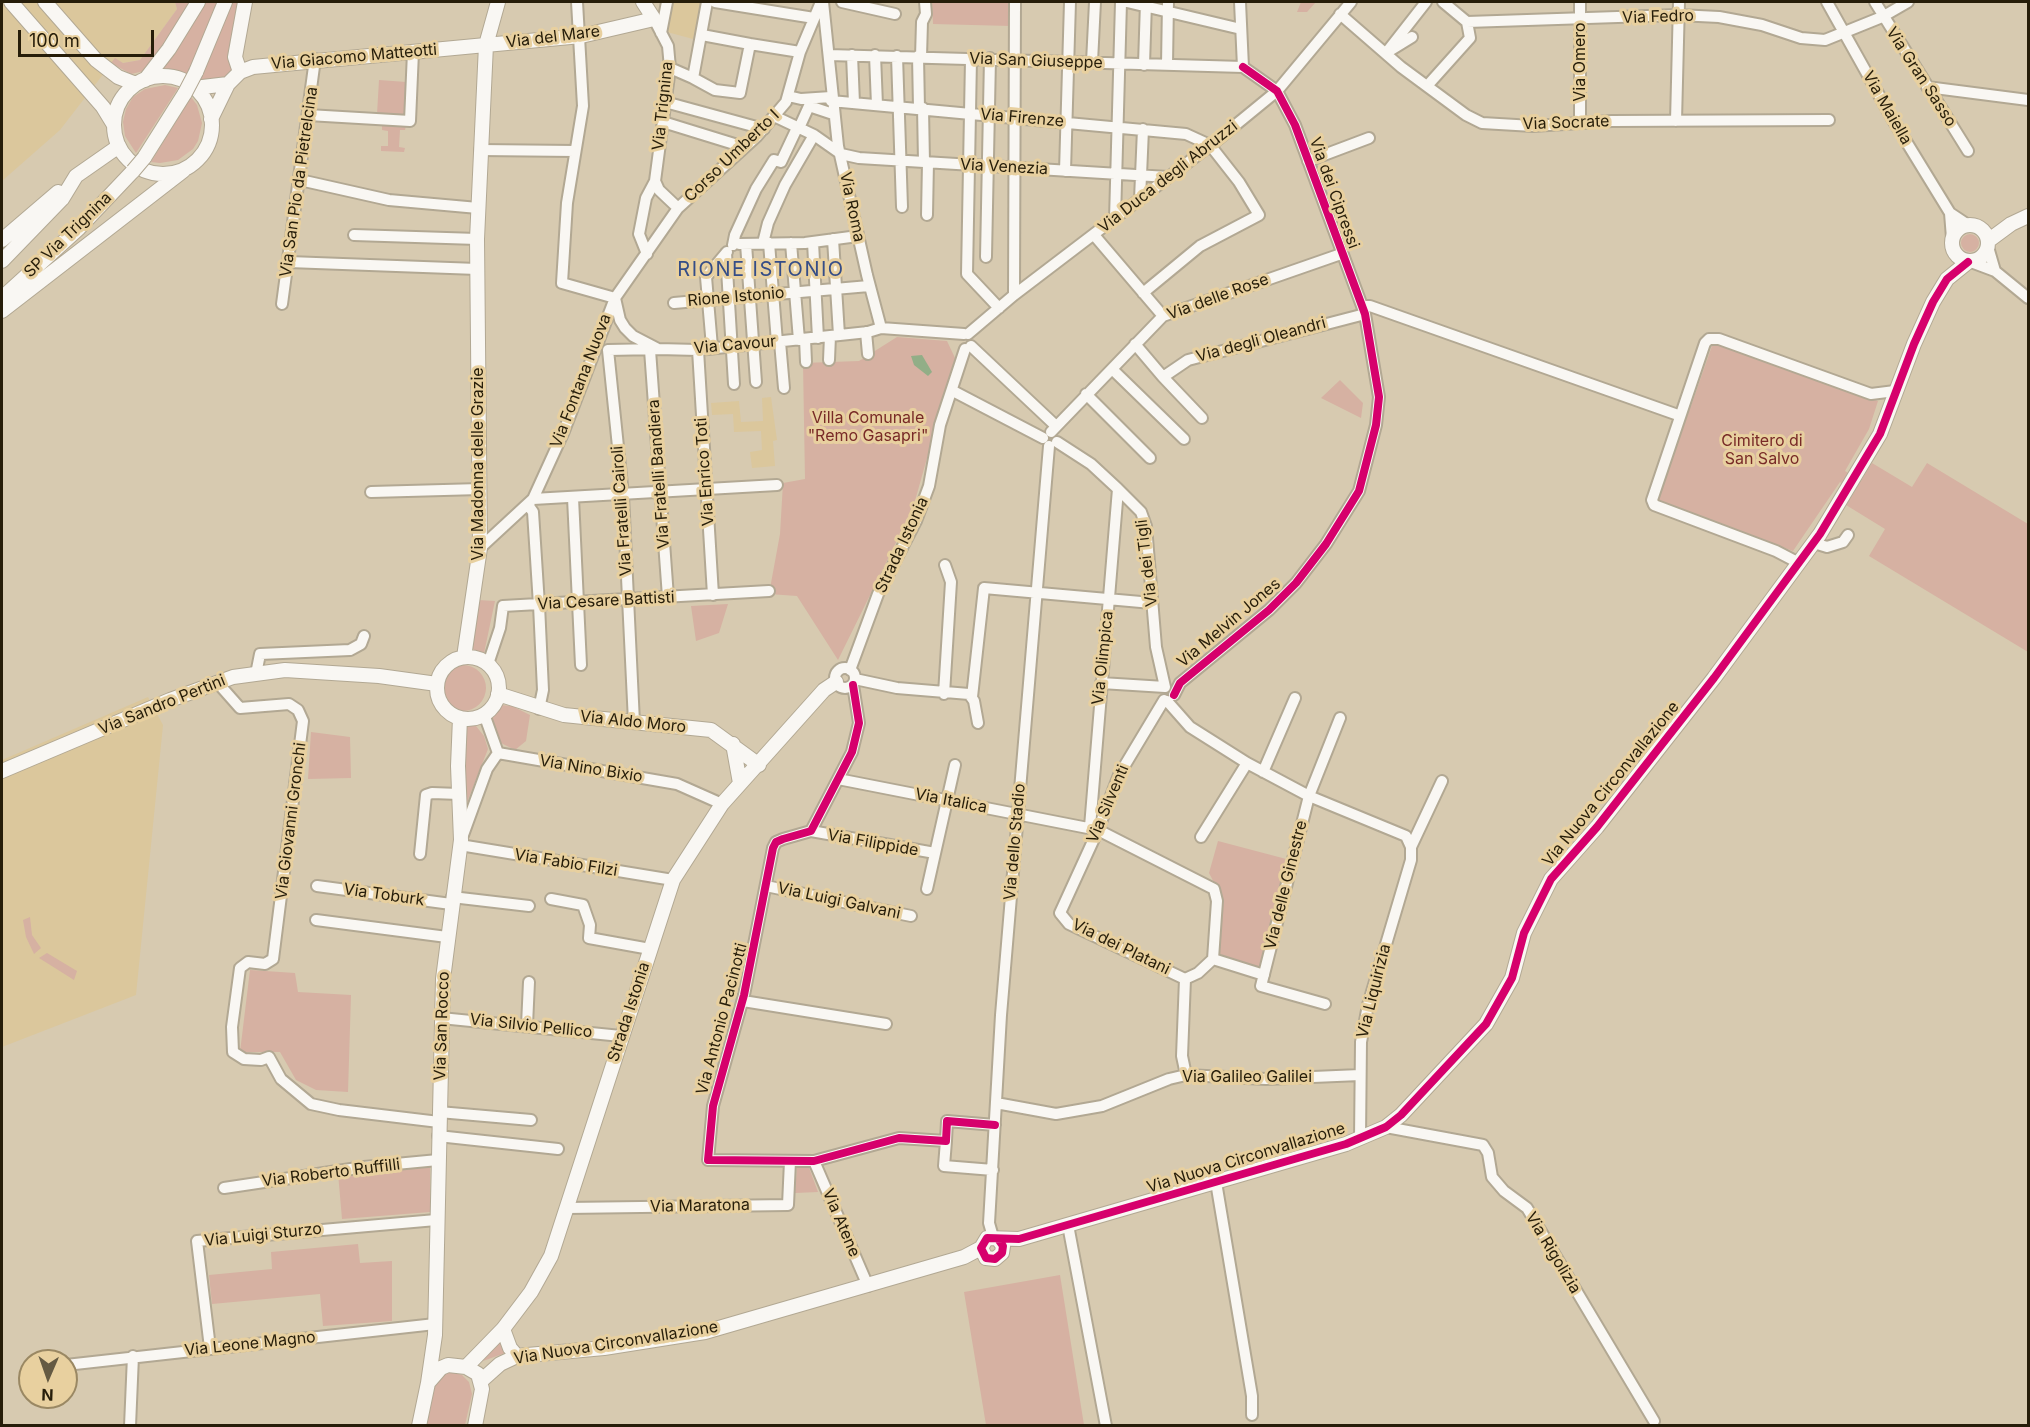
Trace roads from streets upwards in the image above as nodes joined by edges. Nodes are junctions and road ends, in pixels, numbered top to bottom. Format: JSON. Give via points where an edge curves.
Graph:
{"nodes":[{"id":1,"x":11,"y":2,"type":"edge"},
{"id":2,"x":45,"y":2,"type":"edge"},
{"id":3,"x":198,"y":2,"type":"edge"},
{"id":4,"x":225,"y":2,"type":"edge"},
{"id":5,"x":245,"y":2,"type":"edge"},
{"id":6,"x":498,"y":2,"type":"edge"},
{"id":7,"x":577,"y":2,"type":"edge"},
{"id":8,"x":643,"y":2,"type":"edge"},
{"id":9,"x":667,"y":2,"type":"edge"},
{"id":10,"x":707,"y":2,"type":"edge"},
{"id":11,"x":715,"y":2,"type":"edge"},
{"id":12,"x":822,"y":2,"type":"edge"},
{"id":13,"x":842,"y":2,"type":"edge"},
{"id":14,"x":926,"y":2,"type":"edge"},
{"id":15,"x":1015,"y":2,"type":"edge"},
{"id":16,"x":1070,"y":2,"type":"edge"},
{"id":17,"x":1095,"y":2,"type":"edge"},
{"id":18,"x":1121,"y":2,"type":"edge"},
{"id":19,"x":1127,"y":2,"type":"edge"},
{"id":20,"x":1240,"y":2,"type":"edge"},
{"id":21,"x":1351,"y":2,"type":"edge"},
{"id":22,"x":1426,"y":2,"type":"edge"},
{"id":23,"x":1443,"y":2,"type":"edge"},
{"id":24,"x":1580,"y":2,"type":"edge"},
{"id":25,"x":1678,"y":2,"type":"edge"},
{"id":26,"x":1827,"y":2,"type":"edge"},
{"id":27,"x":1875,"y":2,"type":"edge"},
{"id":28,"x":1908,"y":2,"type":"edge"},
{"id":29,"x":1146,"y":4,"type":"edge"},
{"id":30,"x":1167,"y":6,"type":"edge"},
{"id":31,"x":895,"y":14,"type":"dead end"},
{"id":32,"x":1340,"y":14,"type":"junction"},
{"id":33,"x":1678,"y":15,"type":"junction"},
{"id":34,"x":1882,"y":17,"type":"junction"},
{"id":35,"x":814,"y":18,"type":"junction"},
{"id":36,"x":1580,"y":18,"type":"junction"},
{"id":37,"x":654,"y":19,"type":"junction"},
{"id":38,"x":1467,"y":22,"type":"junction"},
{"id":39,"x":1241,"y":29,"type":"junction"},
{"id":40,"x":661,"y":33,"type":"junction"},
{"id":41,"x":1845,"y":34,"type":"junction"},
{"id":42,"x":702,"y":35,"type":"junction"},
{"id":43,"x":581,"y":36,"type":"junction"},
{"id":44,"x":1412,"y":38,"type":"dead end"},
{"id":45,"x":750,"y":44,"type":"junction"},
{"id":46,"x":486,"y":45,"type":"junction"},
{"id":47,"x":413,"y":52,"type":"junction"},
{"id":48,"x":800,"y":52,"type":"junction"},
{"id":49,"x":1386,"y":53,"type":"junction"},
{"id":50,"x":828,"y":55,"type":"junction"},
{"id":51,"x":852,"y":55,"type":"junction"},
{"id":52,"x":875,"y":56,"type":"junction"},
{"id":53,"x":897,"y":56,"type":"junction"},
{"id":54,"x":920,"y":56,"type":"junction"},
{"id":55,"x":990,"y":58,"type":"junction"},
{"id":56,"x":315,"y":59,"type":"junction"},
{"id":57,"x":970,"y":59,"type":"junction"},
{"id":58,"x":1016,"y":60,"type":"junction"},
{"id":59,"x":1069,"y":61,"type":"junction"},
{"id":60,"x":1092,"y":62,"type":"junction"},
{"id":61,"x":1120,"y":63,"type":"junction"},
{"id":62,"x":1144,"y":65,"type":"junction"},
{"id":63,"x":1167,"y":65,"type":"junction"},
{"id":64,"x":1243,"y":67,"type":"junction"},
{"id":65,"x":670,"y":68,"type":"junction"},
{"id":66,"x":240,"y":72,"type":"junction"},
{"id":67,"x":693,"y":78,"type":"junction"},
{"id":68,"x":141,"y":82,"type":"junction"},
{"id":69,"x":228,"y":84,"type":"junction"},
{"id":70,"x":1426,"y":86,"type":"junction"},
{"id":71,"x":1927,"y":87,"type":"junction"},
{"id":72,"x":189,"y":90,"type":"junction"},
{"id":73,"x":1277,"y":92,"type":"junction"},
{"id":74,"x":788,"y":96,"type":"junction"},
{"id":75,"x":831,"y":99,"type":"junction"},
{"id":76,"x":2028,"y":100,"type":"edge"},
{"id":77,"x":665,"y":102,"type":"junction"},
{"id":78,"x":809,"y":103,"type":"junction"},
{"id":79,"x":854,"y":103,"type":"junction"},
{"id":80,"x":877,"y":105,"type":"junction"},
{"id":81,"x":898,"y":106,"type":"junction"},
{"id":82,"x":921,"y":108,"type":"junction"},
{"id":83,"x":970,"y":113,"type":"junction"},
{"id":84,"x":833,"y":114,"type":"junction"},
{"id":85,"x":989,"y":114,"type":"junction"},
{"id":86,"x":308,"y":116,"type":"junction"},
{"id":87,"x":776,"y":117,"type":"junction"},
{"id":88,"x":1014,"y":117,"type":"junction"},
{"id":89,"x":211,"y":119,"type":"junction"},
{"id":90,"x":1829,"y":120,"type":"dead end"},
{"id":91,"x":1676,"y":121,"type":"junction"},
{"id":92,"x":663,"y":122,"type":"junction"},
{"id":93,"x":1067,"y":122,"type":"junction"},
{"id":94,"x":1580,"y":123,"type":"junction"},
{"id":95,"x":114,"y":125,"type":"junction"},
{"id":96,"x":1118,"y":127,"type":"junction"},
{"id":97,"x":798,"y":128,"type":"junction"},
{"id":98,"x":764,"y":129,"type":"junction"},
{"id":99,"x":1143,"y":129,"type":"junction"},
{"id":100,"x":814,"y":135,"type":"junction"},
{"id":101,"x":1370,"y":138,"type":"dead end"},
{"id":102,"x":1210,"y":145,"type":"junction"},
{"id":103,"x":119,"y":146,"type":"junction"},
{"id":104,"x":744,"y":147,"type":"junction"},
{"id":105,"x":480,"y":150,"type":"junction"},
{"id":106,"x":575,"y":151,"type":"junction"},
{"id":107,"x":1968,"y":151,"type":"dead end"},
{"id":108,"x":841,"y":154,"type":"junction"},
{"id":109,"x":900,"y":160,"type":"junction"},
{"id":110,"x":1308,"y":161,"type":"junction"},
{"id":111,"x":926,"y":162,"type":"junction"},
{"id":112,"x":189,"y":166,"type":"junction"},
{"id":113,"x":969,"y":166,"type":"junction"},
{"id":114,"x":988,"y":166,"type":"junction"},
{"id":115,"x":1014,"y":167,"type":"junction"},
{"id":116,"x":1065,"y":171,"type":"junction"},
{"id":117,"x":1116,"y":174,"type":"junction"},
{"id":118,"x":1141,"y":176,"type":"junction"},
{"id":119,"x":76,"y":177,"type":"junction"},
{"id":120,"x":1168,"y":177,"type":"junction"},
{"id":121,"x":300,"y":180,"type":"junction"},
{"id":122,"x":655,"y":181,"type":"junction"},
{"id":123,"x":1140,"y":199,"type":"junction"},
{"id":124,"x":902,"y":207,"type":"dead end"},
{"id":125,"x":478,"y":208,"type":"junction"},
{"id":126,"x":678,"y":208,"type":"junction"},
{"id":127,"x":1950,"y":213,"type":"junction"},
{"id":128,"x":927,"y":215,"type":"dead end"},
{"id":129,"x":2028,"y":216,"type":"edge"},
{"id":130,"x":1115,"y":219,"type":"junction"},
{"id":131,"x":2011,"y":224,"type":"junction"},
{"id":132,"x":1973,"y":226,"type":"junction"},
{"id":133,"x":354,"y":235,"type":"dead end"},
{"id":134,"x":1094,"y":235,"type":"junction"},
{"id":135,"x":858,"y":236,"type":"junction"},
{"id":136,"x":477,"y":239,"type":"junction"},
{"id":137,"x":833,"y":239,"type":"junction"},
{"id":138,"x":2,"y":240,"type":"edge"},
{"id":139,"x":813,"y":242,"type":"junction"},
{"id":140,"x":1951,"y":242,"type":"junction"},
{"id":141,"x":766,"y":243,"type":"junction"},
{"id":142,"x":791,"y":243,"type":"junction"},
{"id":143,"x":746,"y":244,"type":"junction"},
{"id":144,"x":1988,"y":244,"type":"junction"},
{"id":145,"x":730,"y":249,"type":"junction"},
{"id":146,"x":647,"y":254,"type":"junction"},
{"id":147,"x":1341,"y":254,"type":"junction"},
{"id":148,"x":986,"y":257,"type":"dead end"},
{"id":149,"x":2,"y":261,"type":"edge"},
{"id":150,"x":289,"y":262,"type":"junction"},
{"id":151,"x":1969,"y":262,"type":"junction"},
{"id":152,"x":477,"y":269,"type":"junction"},
{"id":153,"x":1995,"y":271,"type":"junction"},
{"id":154,"x":1947,"y":279,"type":"junction"},
{"id":155,"x":869,"y":286,"type":"junction"},
{"id":156,"x":836,"y":289,"type":"junction"},
{"id":157,"x":815,"y":291,"type":"junction"},
{"id":158,"x":795,"y":292,"type":"junction"},
{"id":159,"x":1143,"y":293,"type":"junction"},
{"id":160,"x":773,"y":294,"type":"junction"},
{"id":161,"x":1014,"y":295,"type":"junction"},
{"id":162,"x":750,"y":296,"type":"junction"},
{"id":163,"x":2,"y":298,"type":"edge"},
{"id":164,"x":615,"y":298,"type":"junction"},
{"id":165,"x":729,"y":298,"type":"junction"},
{"id":166,"x":2028,"y":298,"type":"edge"},
{"id":167,"x":708,"y":300,"type":"junction"},
{"id":168,"x":674,"y":303,"type":"dead end"},
{"id":169,"x":282,"y":304,"type":"dead end"},
{"id":170,"x":999,"y":308,"type":"junction"},
{"id":171,"x":1363,"y":310,"type":"junction"},
{"id":172,"x":2,"y":311,"type":"edge"},
{"id":173,"x":1162,"y":316,"type":"junction"},
{"id":174,"x":881,"y":328,"type":"junction"},
{"id":175,"x":866,"y":332,"type":"junction"},
{"id":176,"x":966,"y":334,"type":"junction"},
{"id":177,"x":834,"y":336,"type":"junction"},
{"id":178,"x":818,"y":338,"type":"junction"},
{"id":179,"x":802,"y":339,"type":"junction"},
{"id":180,"x":779,"y":342,"type":"junction"},
{"id":181,"x":753,"y":344,"type":"junction"},
{"id":182,"x":1136,"y":344,"type":"junction"},
{"id":183,"x":731,"y":346,"type":"junction"},
{"id":184,"x":712,"y":347,"type":"junction"},
{"id":185,"x":968,"y":347,"type":"junction"},
{"id":186,"x":654,"y":350,"type":"junction"},
{"id":187,"x":698,"y":350,"type":"junction"},
{"id":188,"x":868,"y":354,"type":"dead end"},
{"id":189,"x":829,"y":360,"type":"dead end"},
{"id":190,"x":806,"y":362,"type":"dead end"},
{"id":191,"x":1112,"y":369,"type":"junction"},
{"id":192,"x":1163,"y":377,"type":"junction"},
{"id":193,"x":756,"y":382,"type":"dead end"},
{"id":194,"x":734,"y":384,"type":"dead end"},
{"id":195,"x":784,"y":388,"type":"dead end"},
{"id":196,"x":953,"y":391,"type":"junction"},
{"id":197,"x":1895,"y":391,"type":"junction"},
{"id":198,"x":1086,"y":394,"type":"junction"},
{"id":199,"x":1678,"y":415,"type":"junction"},
{"id":200,"x":1202,"y":418,"type":"dead end"},
{"id":201,"x":1051,"y":437,"type":"junction"},
{"id":202,"x":1184,"y":439,"type":"dead end"},
{"id":203,"x":1150,"y":458,"type":"dead end"},
{"id":204,"x":777,"y":485,"type":"dead end"},
{"id":205,"x":480,"y":489,"type":"junction"},
{"id":206,"x":1118,"y":489,"type":"junction"},
{"id":207,"x":705,"y":490,"type":"junction"},
{"id":208,"x":371,"y":492,"type":"dead end"},
{"id":209,"x":660,"y":492,"type":"junction"},
{"id":210,"x":623,"y":495,"type":"junction"},
{"id":211,"x":573,"y":498,"type":"junction"},
{"id":212,"x":531,"y":502,"type":"junction"},
{"id":213,"x":1848,"y":535,"type":"dead end"},
{"id":214,"x":1814,"y":543,"type":"junction"},
{"id":215,"x":480,"y":548,"type":"junction"},
{"id":216,"x":1799,"y":563,"type":"junction"},
{"id":217,"x":945,"y":565,"type":"dead end"},
{"id":218,"x":769,"y":591,"type":"dead end"},
{"id":219,"x":1037,"y":593,"type":"junction"},
{"id":220,"x":713,"y":595,"type":"junction"},
{"id":221,"x":668,"y":597,"type":"junction"},
{"id":222,"x":1110,"y":599,"type":"junction"},
{"id":223,"x":628,"y":600,"type":"junction"},
{"id":224,"x":577,"y":603,"type":"junction"},
{"id":225,"x":1152,"y":603,"type":"junction"},
{"id":226,"x":539,"y":605,"type":"junction"},
{"id":227,"x":364,"y":636,"type":"dead end"},
{"id":228,"x":464,"y":657,"type":"junction"},
{"id":229,"x":488,"y":664,"type":"junction"},
{"id":230,"x":581,"y":665,"type":"dead end"},
{"id":231,"x":256,"y":674,"type":"junction"},
{"id":232,"x":853,"y":678,"type":"junction"},
{"id":233,"x":218,"y":682,"type":"junction"},
{"id":234,"x":836,"y":682,"type":"junction"},
{"id":235,"x":1101,"y":682,"type":"junction"},
{"id":236,"x":437,"y":684,"type":"junction"},
{"id":237,"x":498,"y":694,"type":"junction"},
{"id":238,"x":944,"y":694,"type":"junction"},
{"id":239,"x":972,"y":697,"type":"junction"},
{"id":240,"x":1166,"y":697,"type":"junction"},
{"id":241,"x":1295,"y":699,"type":"dead end"},
{"id":242,"x":539,"y":709,"type":"junction"},
{"id":243,"x":484,"y":714,"type":"junction"},
{"id":244,"x":460,"y":718,"type":"junction"},
{"id":245,"x":1340,"y":718,"type":"dead end"},
{"id":246,"x":634,"y":722,"type":"junction"},
{"id":247,"x":978,"y":723,"type":"dead end"},
{"id":248,"x":733,"y":744,"type":"junction"},
{"id":249,"x":498,"y":753,"type":"junction"},
{"id":250,"x":1247,"y":763,"type":"junction"},
{"id":251,"x":759,"y":765,"type":"junction"},
{"id":252,"x":955,"y":765,"type":"dead end"},
{"id":253,"x":2,"y":771,"type":"edge"},
{"id":254,"x":1263,"y":772,"type":"junction"},
{"id":255,"x":838,"y":779,"type":"junction"},
{"id":256,"x":1442,"y":781,"type":"dead end"},
{"id":257,"x":740,"y":783,"type":"junction"},
{"id":258,"x":459,"y":794,"type":"junction"},
{"id":259,"x":1309,"y":796,"type":"junction"},
{"id":260,"x":949,"y":801,"type":"junction"},
{"id":261,"x":722,"y":804,"type":"junction"},
{"id":262,"x":1016,"y":814,"type":"junction"},
{"id":263,"x":1094,"y":829,"type":"junction"},
{"id":264,"x":811,"y":831,"type":"junction"},
{"id":265,"x":1201,"y":837,"type":"dead end"},
{"id":266,"x":460,"y":843,"type":"junction"},
{"id":267,"x":1411,"y":847,"type":"junction"},
{"id":268,"x":935,"y":853,"type":"junction"},
{"id":269,"x":420,"y":854,"type":"dead end"},
{"id":270,"x":673,"y":880,"type":"junction"},
{"id":271,"x":317,"y":886,"type":"dead end"},
{"id":272,"x":766,"y":886,"type":"junction"},
{"id":273,"x":927,"y":890,"type":"dead end"},
{"id":274,"x":452,"y":900,"type":"junction"},
{"id":275,"x":551,"y":900,"type":"dead end"},
{"id":276,"x":529,"y":906,"type":"dead end"},
{"id":277,"x":1060,"y":914,"type":"joint"},
{"id":278,"x":911,"y":916,"type":"dead end"},
{"id":279,"x":316,"y":920,"type":"dead end"},
{"id":280,"x":447,"y":937,"type":"junction"},
{"id":281,"x":650,"y":949,"type":"junction"},
{"id":282,"x":1213,"y":959,"type":"junction"},
{"id":283,"x":1264,"y":975,"type":"junction"},
{"id":284,"x":1185,"y":979,"type":"junction"},
{"id":285,"x":529,"y":982,"type":"dead end"},
{"id":286,"x":743,"y":1001,"type":"junction"},
{"id":287,"x":1325,"y":1004,"type":"dead end"},
{"id":288,"x":441,"y":1018,"type":"junction"},
{"id":289,"x":886,"y":1024,"type":"dead end"},
{"id":290,"x":527,"y":1025,"type":"junction"},
{"id":291,"x":621,"y":1036,"type":"junction"},
{"id":292,"x":1186,"y":1075,"type":"junction"},
{"id":293,"x":1360,"y":1075,"type":"junction"},
{"id":294,"x":996,"y":1103,"type":"junction"},
{"id":295,"x":439,"y":1117,"type":"junction"},
{"id":296,"x":531,"y":1120,"type":"dead end"},
{"id":297,"x":995,"y":1125,"type":"junction"},
{"id":298,"x":1386,"y":1127,"type":"junction"},
{"id":299,"x":438,"y":1136,"type":"junction"},
{"id":300,"x":1360,"y":1138,"type":"junction"},
{"id":301,"x":946,"y":1141,"type":"junction"},
{"id":302,"x":558,"y":1149,"type":"dead end"},
{"id":303,"x":438,"y":1160,"type":"junction"},
{"id":304,"x":790,"y":1161,"type":"junction"},
{"id":305,"x":814,"y":1161,"type":"junction"},
{"id":306,"x":993,"y":1170,"type":"junction"},
{"id":307,"x":1216,"y":1182,"type":"junction"},
{"id":308,"x":224,"y":1188,"type":"dead end"},
{"id":309,"x":567,"y":1208,"type":"junction"},
{"id":310,"x":436,"y":1220,"type":"junction"},
{"id":311,"x":1068,"y":1225,"type":"junction"},
{"id":312,"x":991,"y":1244,"type":"junction"},
{"id":313,"x":868,"y":1286,"type":"junction"},
{"id":314,"x":503,"y":1329,"type":"junction"},
{"id":315,"x":435,"y":1330,"type":"junction"},
{"id":316,"x":210,"y":1348,"type":"junction"},
{"id":317,"x":134,"y":1356,"type":"junction"},
{"id":318,"x":517,"y":1356,"type":"junction"},
{"id":319,"x":78,"y":1363,"type":"edge"},
{"id":320,"x":448,"y":1365,"type":"junction"},
{"id":321,"x":466,"y":1367,"type":"junction"},
{"id":322,"x":481,"y":1381,"type":"junction"},
{"id":323,"x":428,"y":1383,"type":"junction"},
{"id":324,"x":1252,"y":1414,"type":"dead end"},
{"id":325,"x":1654,"y":1421,"type":"dead end"},
{"id":326,"x":130,"y":1425,"type":"edge"},
{"id":327,"x":419,"y":1425,"type":"edge"},
{"id":328,"x":475,"y":1425,"type":"edge"},
{"id":329,"x":1106,"y":1425,"type":"edge"}],
"edges":[{"from":1,"to":95,"type":"street"},
{"from":2,"to":68,"type":"street","via":[[96,60],[118,76]]},
{"from":3,"to":68,"type":"street","via":[[169,49]]},
{"from":4,"to":72,"type":"street","bridge":true},
{"from":5,"to":66,"type":"street","via":[[235,57]]},
{"from":6,"to":46,"type":"street","name":"Via Madonna delle Grazie"},
{"from":7,"to":43,"type":"street"},
{"from":8,"to":37,"type":"street","name":"Via Trignina"},
{"from":9,"to":40,"type":"street"},
{"from":10,"to":42,"type":"street"},
{"from":11,"to":35,"type":"street"},
{"from":12,"to":35,"type":"street","name":"Corso Umberto I"},
{"from":12,"to":50,"type":"street","name":"Via Roma"},
{"from":13,"to":31,"type":"street"},
{"from":14,"to":54,"type":"street"},
{"from":15,"to":58,"type":"street"},
{"from":16,"to":59,"type":"street"},
{"from":17,"to":60,"type":"street"},
{"from":18,"to":61,"type":"street"},
{"from":19,"to":29,"type":"street"},
{"from":20,"to":39,"type":"street"},
{"from":21,"to":32,"type":"street","name":"Via Duca degli Abruzzi"},
{"from":22,"to":49,"type":"street"},
{"from":23,"to":38,"type":"street"},
{"from":24,"to":36,"type":"street","name":"Via Omero"},
{"from":25,"to":33,"type":"street"},
{"from":26,"to":41,"type":"street","name":"Via Maiella"},
{"from":27,"to":34,"type":"street","name":"Via Gran Sasso"},
{"from":28,"to":34,"type":"street","name":"Via Fedro"},
{"from":29,"to":30,"type":"street"},
{"from":29,"to":62,"type":"street"},
{"from":30,"to":39,"type":"street"},
{"from":30,"to":63,"type":"street"},
{"from":32,"to":49,"type":"street","name":"Via Socrate"},
{"from":32,"to":73,"type":"street","name":"Via Duca degli Abruzzi"},
{"from":33,"to":36,"type":"street","name":"Via Fedro"},
{"from":33,"to":41,"type":"street","name":"Via Fedro","via":[[1762,25],[1801,38],[1826,40]]},
{"from":33,"to":91,"type":"street"},
{"from":34,"to":41,"type":"street","name":"Via Fedro"},
{"from":34,"to":71,"type":"street","name":"Via Gran Sasso"},
{"from":35,"to":48,"type":"street","name":"Corso Umberto I"},
{"from":36,"to":38,"type":"street","name":"Via Fedro"},
{"from":36,"to":94,"type":"street","name":"Via Omero"},
{"from":37,"to":40,"type":"street","name":"Via Trignina"},
{"from":37,"to":43,"type":"street","name":"Via del Mare"},
{"from":38,"to":70,"type":"street","via":[[1470,38]]},
{"from":39,"to":64,"type":"street"},
{"from":40,"to":65,"type":"street","name":"Via Trignina","via":[[668,46]]},
{"from":41,"to":127,"type":"street","name":"Via Maiella"},
{"from":42,"to":45,"type":"street"},
{"from":42,"to":67,"type":"street"},
{"from":43,"to":46,"type":"street","name":"Via del Mare"},
{"from":43,"to":106,"type":"street","via":[[583,106]]},
{"from":44,"to":49,"type":"street"},
{"from":45,"to":48,"type":"street"},
{"from":45,"to":67,"type":"street","via":[[740,93],[715,90]]},
{"from":46,"to":47,"type":"street","name":"Via Giacomo Matteotti"},
{"from":46,"to":105,"type":"street","name":"Via Madonna delle Grazie"},
{"from":47,"to":56,"type":"street","name":"Via Giacomo Matteotti"},
{"from":47,"to":86,"type":"street","via":[[410,122]]},
{"from":48,"to":74,"type":"street","name":"Corso Umberto I"},
{"from":49,"to":70,"type":"street","name":"Via Socrate"},
{"from":50,"to":51,"type":"street","name":"Via San Giuseppe"},
{"from":50,"to":75,"type":"street","name":"Via Roma"},
{"from":51,"to":52,"type":"street","name":"Via San Giuseppe"},
{"from":51,"to":79,"type":"street"},
{"from":52,"to":53,"type":"street","name":"Via San Giuseppe"},
{"from":52,"to":80,"type":"street"},
{"from":53,"to":54,"type":"street","name":"Via San Giuseppe"},
{"from":53,"to":81,"type":"street"},
{"from":54,"to":57,"type":"street","name":"Via San Giuseppe"},
{"from":54,"to":82,"type":"street"},
{"from":55,"to":57,"type":"street","name":"Via San Giuseppe"},
{"from":55,"to":58,"type":"street","name":"Via San Giuseppe"},
{"from":55,"to":85,"type":"street"},
{"from":56,"to":66,"type":"street","name":"Via Giacomo Matteotti"},
{"from":56,"to":86,"type":"street","name":"Via San Pio da Pietrelcina"},
{"from":57,"to":83,"type":"street"},
{"from":58,"to":59,"type":"street","name":"Via San Giuseppe"},
{"from":58,"to":88,"type":"street"},
{"from":59,"to":60,"type":"street","name":"Via San Giuseppe"},
{"from":59,"to":93,"type":"street"},
{"from":60,"to":61,"type":"street","name":"Via San Giuseppe"},
{"from":61,"to":62,"type":"street","name":"Via San Giuseppe"},
{"from":61,"to":96,"type":"street"},
{"from":62,"to":63,"type":"street","name":"Via San Giuseppe"},
{"from":63,"to":64,"type":"street","name":"Via San Giuseppe"},
{"from":64,"to":73,"type":"street"},
{"from":65,"to":67,"type":"street"},
{"from":65,"to":77,"type":"street","name":"Via Trignina"},
{"from":66,"to":69,"type":"street"},
{"from":68,"to":72,"type":"street","via":[[171,77]]},
{"from":68,"to":95,"type":"street","via":[[118,106]]},
{"from":69,"to":72,"type":"street"},
{"from":69,"to":89,"type":"street"},
{"from":70,"to":94,"type":"street","name":"Via Socrate","via":[[1482,123]]},
{"from":71,"to":76,"type":"street"},
{"from":71,"to":107,"type":"street","name":"Via Gran Sasso"},
{"from":72,"to":89,"type":"street","via":[[205,102]]},
{"from":72,"to":163,"type":"street","name":"SP Via Trignina","bridge":true,"via":[[133,171],[79,228]]},
{"from":73,"to":102,"type":"street","name":"Via Duca degli Abruzzi"},
{"from":73,"to":110,"type":"street","name":"Via dei Cipressi"},
{"from":74,"to":78,"type":"street"},
{"from":74,"to":87,"type":"street","name":"Corso Umberto I"},
{"from":75,"to":78,"type":"street","name":"Via Firenze"},
{"from":75,"to":79,"type":"street","name":"Via Firenze"},
{"from":75,"to":84,"type":"street","name":"Via Roma"},
{"from":77,"to":92,"type":"street","name":"Via Trignina"},
{"from":77,"to":98,"type":"street"},
{"from":78,"to":84,"type":"street"},
{"from":78,"to":97,"type":"street"},
{"from":79,"to":80,"type":"street","name":"Via Firenze"},
{"from":80,"to":81,"type":"street","name":"Via Firenze"},
{"from":81,"to":82,"type":"street","name":"Via Firenze"},
{"from":81,"to":109,"type":"street"},
{"from":82,"to":83,"type":"street","name":"Via Firenze"},
{"from":82,"to":111,"type":"street"},
{"from":83,"to":85,"type":"street","name":"Via Firenze"},
{"from":83,"to":113,"type":"street"},
{"from":84,"to":108,"type":"street","name":"Via Roma"},
{"from":85,"to":88,"type":"street","name":"Via Firenze"},
{"from":85,"to":114,"type":"street"},
{"from":86,"to":121,"type":"street","name":"Via San Pio da Pietrelcina"},
{"from":87,"to":97,"type":"street"},
{"from":87,"to":98,"type":"street","name":"Corso Umberto I"},
{"from":88,"to":93,"type":"street","name":"Via Firenze"},
{"from":88,"to":115,"type":"street"},
{"from":89,"to":112,"type":"street","via":[[207,146]]},
{"from":90,"to":91,"type":"street","name":"Via Socrate"},
{"from":91,"to":94,"type":"street","name":"Via Socrate"},
{"from":92,"to":104,"type":"street"},
{"from":92,"to":122,"type":"street","name":"Via Trignina"},
{"from":93,"to":96,"type":"street","name":"Via Firenze"},
{"from":93,"to":116,"type":"street"},
{"from":95,"to":103,"type":"street"},
{"from":96,"to":99,"type":"street","name":"Via Firenze"},
{"from":96,"to":117,"type":"street"},
{"from":97,"to":100,"type":"street"},
{"from":97,"to":145,"type":"street","via":[[781,162],[774,160],[756,189]]},
{"from":98,"to":104,"type":"street","name":"Corso Umberto I"},
{"from":99,"to":102,"type":"street","name":"Via Firenze","via":[[1186,134]]},
{"from":99,"to":118,"type":"street"},
{"from":100,"to":108,"type":"street"},
{"from":100,"to":141,"type":"street","via":[[785,184],[768,224]]},
{"from":101,"to":110,"type":"street"},
{"from":102,"to":120,"type":"street","name":"Via Duca degli Abruzzi"},
{"from":102,"to":159,"type":"street","via":[[1259,215],[1200,246]]},
{"from":103,"to":112,"type":"street","via":[[129,160],[145,170],[172,173]]},
{"from":103,"to":119,"type":"street"},
{"from":104,"to":126,"type":"street","name":"Corso Umberto I"},
{"from":105,"to":106,"type":"street"},
{"from":105,"to":125,"type":"street","name":"Via Madonna delle Grazie"},
{"from":106,"to":164,"type":"street","via":[[562,283]]},
{"from":108,"to":109,"type":"street","name":"Via Venezia"},
{"from":108,"to":135,"type":"street","name":"Via Roma"},
{"from":109,"to":111,"type":"street","name":"Via Venezia"},
{"from":109,"to":124,"type":"street"},
{"from":110,"to":147,"type":"street","name":"Via dei Cipressi"},
{"from":111,"to":113,"type":"street","name":"Via Venezia"},
{"from":111,"to":128,"type":"street"},
{"from":112,"to":172,"type":"street"},
{"from":113,"to":114,"type":"street","name":"Via Venezia"},
{"from":113,"to":170,"type":"street","via":[[967,274]]},
{"from":114,"to":115,"type":"street","name":"Via Venezia"},
{"from":114,"to":148,"type":"street"},
{"from":115,"to":116,"type":"street","name":"Via Venezia"},
{"from":115,"to":161,"type":"street"},
{"from":116,"to":117,"type":"street","name":"Via Venezia"},
{"from":117,"to":118,"type":"street","name":"Via Venezia"},
{"from":117,"to":130,"type":"street"},
{"from":118,"to":120,"type":"street","name":"Via Venezia"},
{"from":118,"to":123,"type":"street"},
{"from":119,"to":138,"type":"street"},
{"from":119,"to":149,"type":"street","via":[[62,199]]},
{"from":120,"to":123,"type":"street","name":"Via Duca degli Abruzzi"},
{"from":121,"to":125,"type":"street","via":[[389,200]]},
{"from":121,"to":150,"type":"street","name":"Via San Pio da Pietrelcina"},
{"from":122,"to":126,"type":"street"},
{"from":122,"to":146,"type":"street","name":"Via Trignina","via":[[646,198],[639,234]]},
{"from":123,"to":130,"type":"street","name":"Via Duca degli Abruzzi"},
{"from":125,"to":136,"type":"street","name":"Via Madonna delle Grazie"},
{"from":126,"to":146,"type":"street","name":"Via Fontana Nuova"},
{"from":127,"to":132,"type":"street","name":"Via Maiella"},
{"from":127,"to":140,"type":"street","name":"Via Maiella"},
{"from":129,"to":131,"type":"street"},
{"from":130,"to":134,"type":"street","name":"Via Duca degli Abruzzi"},
{"from":131,"to":132,"type":"street"},
{"from":131,"to":144,"type":"street"},
{"from":132,"to":140,"type":"street","via":[[1960,228]]},
{"from":132,"to":144,"type":"street"},
{"from":133,"to":136,"type":"street"},
{"from":134,"to":159,"type":"street"},
{"from":134,"to":161,"type":"street","name":"Via Duca degli Abruzzi"},
{"from":135,"to":137,"type":"street"},
{"from":135,"to":155,"type":"street","name":"Via Roma"},
{"from":136,"to":152,"type":"street","name":"Via Madonna delle Grazie"},
{"from":137,"to":139,"type":"street"},
{"from":137,"to":156,"type":"street"},
{"from":139,"to":142,"type":"street"},
{"from":139,"to":157,"type":"street"},
{"from":140,"to":151,"type":"street","via":[[1956,256]]},
{"from":140,"to":154,"type":"street","name":"Via Nuova Circonvallazione"},
{"from":141,"to":142,"type":"street"},
{"from":141,"to":143,"type":"street"},
{"from":141,"to":160,"type":"street"},
{"from":142,"to":158,"type":"street"},
{"from":143,"to":145,"type":"street"},
{"from":143,"to":162,"type":"street"},
{"from":144,"to":151,"type":"street","via":[[1982,257]]},
{"from":144,"to":153,"type":"street"},
{"from":145,"to":165,"type":"street"},
{"from":145,"to":167,"type":"street","via":[[706,277]]},
{"from":146,"to":164,"type":"street","name":"Via Fontana Nuova"},
{"from":147,"to":171,"type":"street","name":"Via dei Cipressi"},
{"from":147,"to":173,"type":"street","name":"Via delle Rose"},
{"from":150,"to":152,"type":"street"},
{"from":150,"to":169,"type":"street","name":"Via San Pio da Pietrelcina"},
{"from":151,"to":153,"type":"street"},
{"from":151,"to":154,"type":"street","name":"Via Nuova Circonvallazione"},
{"from":152,"to":205,"type":"street","name":"Via Madonna delle Grazie"},
{"from":153,"to":166,"type":"street"},
{"from":154,"to":197,"type":"street","name":"Via Nuova Circonvallazione"},
{"from":155,"to":156,"type":"street","name":"Rione Istonio"},
{"from":155,"to":174,"type":"street","name":"Via Roma"},
{"from":156,"to":157,"type":"street","name":"Rione Istonio"},
{"from":156,"to":177,"type":"street"},
{"from":157,"to":158,"type":"street","name":"Rione Istonio"},
{"from":157,"to":178,"type":"street"},
{"from":158,"to":160,"type":"street","name":"Rione Istonio"},
{"from":158,"to":179,"type":"street"},
{"from":159,"to":173,"type":"street"},
{"from":160,"to":162,"type":"street","name":"Rione Istonio"},
{"from":160,"to":180,"type":"street"},
{"from":161,"to":170,"type":"street","name":"Via Duca degli Abruzzi"},
{"from":162,"to":165,"type":"street","name":"Rione Istonio"},
{"from":162,"to":181,"type":"street"},
{"from":164,"to":186,"type":"street","name":"Via Cavour","via":[[625,328]]},
{"from":164,"to":212,"type":"street","name":"Via Fontana Nuova","via":[[564,430]]},
{"from":165,"to":167,"type":"street","name":"Rione Istonio"},
{"from":165,"to":183,"type":"street"},
{"from":167,"to":168,"type":"street","name":"Rione Istonio"},
{"from":167,"to":184,"type":"street"},
{"from":170,"to":176,"type":"street","name":"Via Duca degli Abruzzi"},
{"from":171,"to":192,"type":"street","name":"Via degli Oleandri","via":[[1188,360]]},
{"from":171,"to":199,"type":"street","via":[[1370,306]]},
{"from":171,"to":240,"type":"street","name":"Via Melvin Jones","via":[[1379,397],[1359,491],[1296,584]]},
{"from":173,"to":182,"type":"street","name":"Via delle Rose"},
{"from":174,"to":175,"type":"street","name":"Via Cavour"},
{"from":174,"to":176,"type":"street"},
{"from":175,"to":177,"type":"street","name":"Via Cavour"},
{"from":175,"to":188,"type":"street"},
{"from":176,"to":185,"type":"street","name":"Strada Istonia","via":[[958,343]]},
{"from":177,"to":178,"type":"street","name":"Via Cavour"},
{"from":177,"to":189,"type":"street"},
{"from":178,"to":179,"type":"street","name":"Via Cavour"},
{"from":179,"to":180,"type":"street","name":"Via Cavour"},
{"from":179,"to":190,"type":"street"},
{"from":180,"to":181,"type":"street","name":"Via Cavour"},
{"from":180,"to":195,"type":"street"},
{"from":181,"to":183,"type":"street","name":"Via Cavour"},
{"from":181,"to":193,"type":"street"},
{"from":182,"to":191,"type":"street","name":"Via delle Rose"},
{"from":182,"to":192,"type":"street"},
{"from":183,"to":184,"type":"street","name":"Via Cavour"},
{"from":183,"to":194,"type":"street"},
{"from":184,"to":187,"type":"street","name":"Via Cavour"},
{"from":185,"to":196,"type":"street","name":"Strada Istonia"},
{"from":185,"to":201,"type":"street"},
{"from":186,"to":187,"type":"street","name":"Via Cavour"},
{"from":186,"to":209,"type":"street","name":"Via Fratelli Bandiera"},
{"from":186,"to":210,"type":"street","name":"Via Fratelli Cairoli","via":[[608,350]]},
{"from":187,"to":207,"type":"street","name":"Via Enrico Toti"},
{"from":191,"to":198,"type":"street","name":"Via delle Rose"},
{"from":191,"to":202,"type":"street"},
{"from":192,"to":200,"type":"street"},
{"from":196,"to":201,"type":"street"},
{"from":196,"to":232,"type":"street","name":"Strada Istonia","via":[[940,425],[929,486],[916,521],[878,594]]},
{"from":197,"to":199,"type":"street","via":[[1871,394],[1712,338],[1704,343]]},
{"from":197,"to":214,"type":"street","name":"Via Nuova Circonvallazione","via":[[1880,434]]},
{"from":198,"to":201,"type":"street","name":"Via delle Rose"},
{"from":198,"to":203,"type":"street"},
{"from":199,"to":216,"type":"street","via":[[1652,500],[1654,506]]},
{"from":201,"to":206,"type":"street","name":"Via dei Tigli","via":[[1091,464]]},
{"from":201,"to":219,"type":"street","name":"Via dello Stadio"},
{"from":204,"to":207,"type":"street"},
{"from":205,"to":208,"type":"street"},
{"from":205,"to":215,"type":"street","name":"Via Madonna delle Grazie"},
{"from":206,"to":222,"type":"street","name":"Via Olimpica"},
{"from":206,"to":225,"type":"street","name":"Via dei Tigli","via":[[1144,518]]},
{"from":207,"to":209,"type":"street"},
{"from":207,"to":220,"type":"street","name":"Via Enrico Toti"},
{"from":209,"to":210,"type":"street"},
{"from":209,"to":221,"type":"street","name":"Via Fratelli Bandiera"},
{"from":210,"to":211,"type":"street"},
{"from":210,"to":223,"type":"street","name":"Via Fratelli Cairoli"},
{"from":211,"to":212,"type":"street"},
{"from":211,"to":224,"type":"street"},
{"from":212,"to":215,"type":"street","name":"Via Fontana Nuova"},
{"from":212,"to":226,"type":"street"},
{"from":213,"to":214,"type":"street","via":[[1843,542],[1827,547]]},
{"from":214,"to":216,"type":"street","name":"Via Nuova Circonvallazione"},
{"from":215,"to":228,"type":"street","name":"Via Madonna delle Grazie"},
{"from":216,"to":298,"type":"street","name":"Via Nuova Circonvallazione","via":[[1714,678],[1551,879],[1524,933],[1512,978],[1486,1024]]},
{"from":217,"to":238,"type":"street","via":[[951,582]]},
{"from":218,"to":220,"type":"street","name":"Via Cesare Battisti"},
{"from":219,"to":222,"type":"street"},
{"from":219,"to":239,"type":"street","via":[[984,588]]},
{"from":219,"to":262,"type":"street","name":"Via dello Stadio"},
{"from":220,"to":221,"type":"street","name":"Via Cesare Battisti"},
{"from":221,"to":223,"type":"street","name":"Via Cesare Battisti"},
{"from":222,"to":225,"type":"street"},
{"from":222,"to":235,"type":"street","name":"Via Olimpica"},
{"from":223,"to":224,"type":"street","name":"Via Cesare Battisti"},
{"from":223,"to":246,"type":"street","name":"Via Fratelli Cairoli"},
{"from":224,"to":226,"type":"street","name":"Via Cesare Battisti"},
{"from":224,"to":230,"type":"street"},
{"from":225,"to":240,"type":"street","name":"Via dei Tigli"},
{"from":226,"to":229,"type":"street","name":"Via Cesare Battisti","via":[[503,606]]},
{"from":226,"to":242,"type":"street","via":[[543,690]]},
{"from":227,"to":231,"type":"street","via":[[361,644],[350,650],[260,654]]},
{"from":228,"to":229,"type":"street"},
{"from":228,"to":236,"type":"street","via":[[446,666]]},
{"from":229,"to":237,"type":"street","via":[[497,678]]},
{"from":231,"to":233,"type":"street","name":"Via Sandro Pertini"},
{"from":231,"to":236,"type":"street","name":"Via Sandro Pertini","via":[[285,670],[329,672]]},
{"from":232,"to":234,"type":"street","via":[[842,688]]},
{"from":232,"to":234,"type":"street","via":[[838,670]]},
{"from":232,"to":238,"type":"street"},
{"from":232,"to":255,"type":"street","via":[[857,736]]},
{"from":233,"to":253,"type":"street","name":"Via Sandro Pertini"},
{"from":233,"to":295,"type":"street","name":"Via Giovanni Gronchi","via":[[240,708],[289,704],[298,710],[303,721],[273,959],[265,964],[243,963],[240,968],[233,1052],[244,1059],[269,1057],[281,1079],[311,1104],[339,1110]]},
{"from":234,"to":251,"type":"street","name":"Strada Istonia"},
{"from":235,"to":240,"type":"street"},
{"from":235,"to":263,"type":"street","name":"Via Olimpica"},
{"from":236,"to":244,"type":"street","via":[[445,709]]},
{"from":237,"to":242,"type":"street","name":"Via Aldo Moro"},
{"from":237,"to":243,"type":"street"},
{"from":238,"to":239,"type":"street"},
{"from":239,"to":247,"type":"street"},
{"from":240,"to":250,"type":"street","via":[[1190,727]]},
{"from":240,"to":263,"type":"street","name":"Via Silventi","via":[[1119,775]]},
{"from":241,"to":254,"type":"street"},
{"from":242,"to":246,"type":"street","name":"Via Aldo Moro"},
{"from":243,"to":244,"type":"street"},
{"from":243,"to":249,"type":"street"},
{"from":244,"to":258,"type":"street","name":"Via San Rocco"},
{"from":245,"to":259,"type":"street","name":"Via delle Ginestre"},
{"from":246,"to":248,"type":"street","name":"Via Aldo Moro","via":[[711,730]]},
{"from":248,"to":251,"type":"street","name":"Via Aldo Moro"},
{"from":248,"to":257,"type":"street"},
{"from":249,"to":261,"type":"street","name":"Via Nino Bixio","via":[[677,784]]},
{"from":249,"to":266,"type":"street","via":[[487,769]]},
{"from":250,"to":254,"type":"street"},
{"from":250,"to":265,"type":"street"},
{"from":251,"to":257,"type":"street","name":"Strada Istonia"},
{"from":252,"to":260,"type":"street"},
{"from":254,"to":259,"type":"street"},
{"from":255,"to":260,"type":"street","name":"Via Italica"},
{"from":255,"to":264,"type":"street"},
{"from":256,"to":267,"type":"street","name":"Via Liquirizia"},
{"from":257,"to":261,"type":"street","name":"Strada Istonia"},
{"from":258,"to":266,"type":"street","name":"Via San Rocco"},
{"from":258,"to":269,"type":"street","via":[[426,795]]},
{"from":259,"to":267,"type":"street","via":[[1406,836]]},
{"from":259,"to":283,"type":"street","name":"Via delle Ginestre"},
{"from":260,"to":262,"type":"street","name":"Via Italica"},
{"from":260,"to":268,"type":"street"},
{"from":261,"to":270,"type":"street","name":"Strada Istonia"},
{"from":262,"to":263,"type":"street","name":"Via Italica"},
{"from":262,"to":294,"type":"street","name":"Via dello Stadio"},
{"from":263,"to":277,"type":"street","name":"Via Silventi"},
{"from":263,"to":282,"type":"street","name":"Via Italica","via":[[1214,889],[1217,901]]},
{"from":264,"to":268,"type":"street","name":"Via Filippide"},
{"from":264,"to":272,"type":"street","name":"Via Antonio Pacinotti","via":[[776,842]]},
{"from":266,"to":270,"type":"street","name":"Via Fabio Filzi"},
{"from":266,"to":274,"type":"street","name":"Via San Rocco"},
{"from":267,"to":293,"type":"street","name":"Via Liquirizia","via":[[1411,860],[1368,1005]]},
{"from":268,"to":273,"type":"street"},
{"from":270,"to":281,"type":"street","name":"Strada Istonia"},
{"from":271,"to":274,"type":"street","name":"Via Toburk"},
{"from":272,"to":278,"type":"street","name":"Via Luigi Galvani"},
{"from":272,"to":286,"type":"street","name":"Via Antonio Pacinotti"},
{"from":274,"to":276,"type":"street","name":"Via Toburk"},
{"from":274,"to":280,"type":"street","name":"Via San Rocco"},
{"from":275,"to":281,"type":"street","via":[[583,905],[590,925],[589,938]]},
{"from":277,"to":284,"type":"street","name":"Via dei Platani","via":[[1069,924]]},
{"from":279,"to":280,"type":"street"},
{"from":280,"to":288,"type":"street","name":"Via San Rocco"},
{"from":281,"to":291,"type":"street","name":"Strada Istonia"},
{"from":282,"to":283,"type":"street"},
{"from":282,"to":284,"type":"street","name":"Via dei Platani"},
{"from":283,"to":287,"type":"street","via":[[1261,986]]},
{"from":284,"to":292,"type":"street","via":[[1182,1056]]},
{"from":285,"to":290,"type":"street"},
{"from":286,"to":289,"type":"street"},
{"from":286,"to":304,"type":"street","name":"Via Antonio Pacinotti","via":[[713,1106],[708,1160]]},
{"from":288,"to":290,"type":"street","name":"Via Silvio Pellico"},
{"from":288,"to":295,"type":"street","name":"Via San Rocco"},
{"from":290,"to":291,"type":"street","name":"Via Silvio Pellico"},
{"from":291,"to":309,"type":"street","name":"Strada Istonia"},
{"from":292,"to":293,"type":"street","name":"Via Galileo Galilei"},
{"from":292,"to":294,"type":"street","name":"Via Galileo Galilei","via":[[1102,1106],[1056,1114]]},
{"from":293,"to":300,"type":"street","name":"Via Liquirizia"},
{"from":294,"to":297,"type":"street","name":"Via dello Stadio"},
{"from":295,"to":296,"type":"street"},
{"from":295,"to":299,"type":"street","name":"Via San Rocco"},
{"from":297,"to":301,"type":"street","via":[[947,1121]]},
{"from":297,"to":306,"type":"street","name":"Via dello Stadio"},
{"from":298,"to":300,"type":"street","name":"Via Nuova Circonvallazione"},
{"from":298,"to":325,"type":"street","name":"Via Rigolizia","via":[[1483,1144],[1492,1177],[1527,1208]]},
{"from":299,"to":302,"type":"street"},
{"from":299,"to":303,"type":"street","name":"Via San Rocco"},
{"from":300,"to":307,"type":"street","name":"Via Nuova Circonvallazione"},
{"from":301,"to":305,"type":"street","via":[[898,1138]]},
{"from":301,"to":306,"type":"street","via":[[944,1166]]},
{"from":303,"to":308,"type":"street","name":"Via Roberto Ruffilli"},
{"from":303,"to":310,"type":"street","name":"Via San Rocco"},
{"from":304,"to":305,"type":"street"},
{"from":304,"to":309,"type":"street","name":"Via Maratona","via":[[788,1205]]},
{"from":305,"to":313,"type":"street","name":"Via Atene"},
{"from":306,"to":312,"type":"street","name":"Via dello Stadio"},
{"from":307,"to":311,"type":"street","name":"Via Nuova Circonvallazione"},
{"from":307,"to":324,"type":"street"},
{"from":309,"to":314,"type":"street","name":"Strada Istonia","via":[[551,1256],[531,1293]]},
{"from":310,"to":315,"type":"street","name":"Via San Rocco"},
{"from":310,"to":316,"type":"street","name":"Via Luigi Sturzo","via":[[197,1241]]},
{"from":311,"to":312,"type":"street","name":"Via Nuova Circonvallazione"},
{"from":311,"to":329,"type":"street"},
{"from":312,"to":313,"type":"street","name":"Via Nuova Circonvallazione","via":[[964,1257]]},
{"from":313,"to":318,"type":"street","name":"Via Nuova Circonvallazione","via":[[705,1332],[604,1348]]},
{"from":314,"to":318,"type":"street"},
{"from":314,"to":321,"type":"street","name":"Strada Istonia"},
{"from":315,"to":316,"type":"street","name":"Via Leone Magno"},
{"from":315,"to":320,"type":"street"},
{"from":315,"to":323,"type":"street","name":"Via San Rocco"},
{"from":316,"to":317,"type":"street","name":"Via Leone Magno"},
{"from":317,"to":319,"type":"street","name":"Via Leone Magno"},
{"from":317,"to":326,"type":"street"},
{"from":318,"to":322,"type":"street","name":"Via Nuova Circonvallazione","via":[[500,1364]]},
{"from":320,"to":321,"type":"street"},
{"from":320,"to":323,"type":"street"},
{"from":321,"to":322,"type":"street","via":[[478,1374]]},
{"from":322,"to":328,"type":"street"},
{"from":323,"to":327,"type":"street","name":"Via San Rocco"}]}
